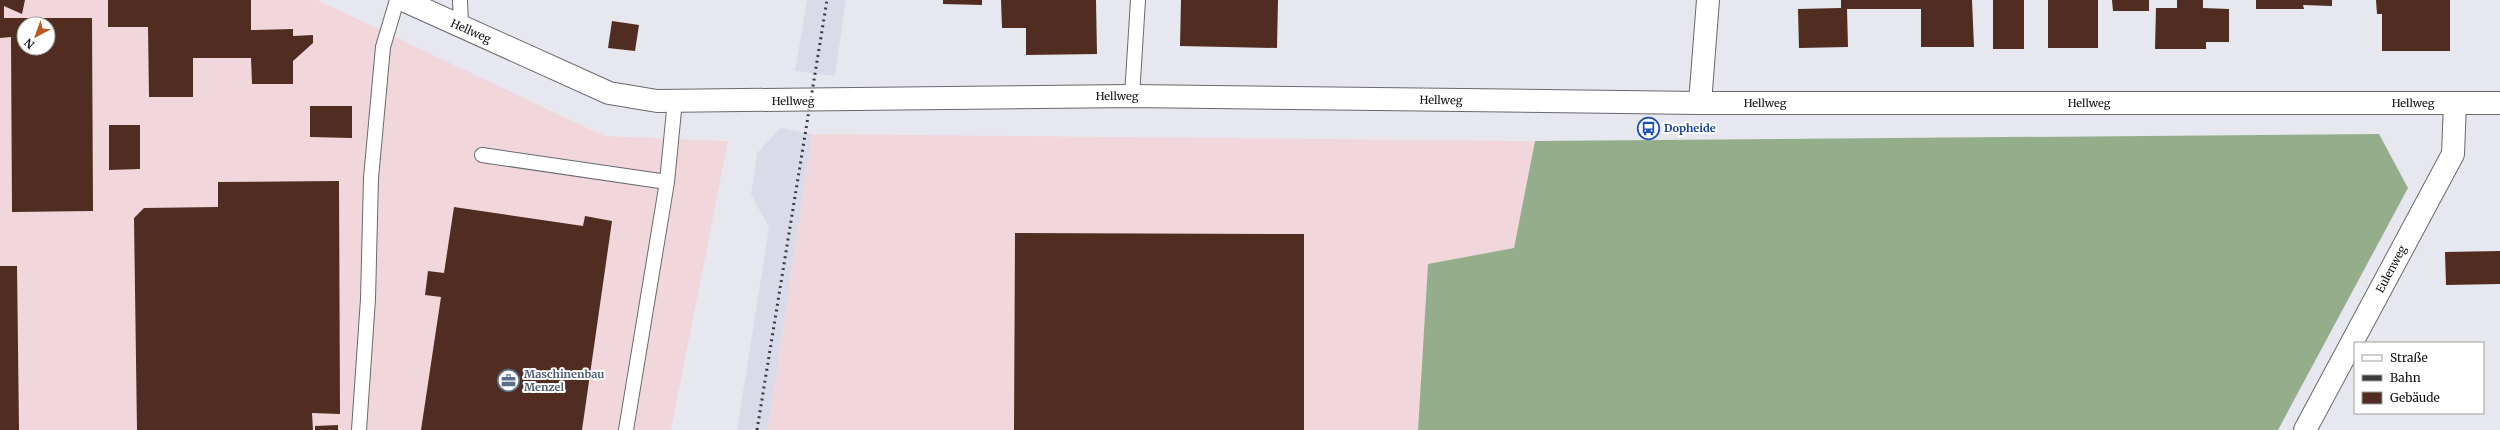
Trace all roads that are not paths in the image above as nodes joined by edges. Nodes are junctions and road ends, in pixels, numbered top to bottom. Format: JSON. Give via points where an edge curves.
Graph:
{"nodes":[{"id":1,"x":397,"y":0,"type":"edge"},
{"id":2,"x":403,"y":0,"type":"edge"},
{"id":3,"x":460,"y":0,"type":"edge"},
{"id":4,"x":1138,"y":0,"type":"edge"},
{"id":5,"x":1708,"y":0,"type":"edge"},
{"id":6,"x":461,"y":26,"type":"junction"},
{"id":7,"x":1132,"y":96,"type":"junction"},
{"id":8,"x":675,"y":100,"type":"junction"},
{"id":9,"x":1700,"y":103,"type":"junction"},
{"id":10,"x":2456,"y":103,"type":"junction"},
{"id":11,"x":2500,"y":103,"type":"edge"},
{"id":12,"x":482,"y":155,"type":"dead end"},
{"id":13,"x":667,"y":182,"type":"junction"},
{"id":14,"x":359,"y":430,"type":"edge"},
{"id":15,"x":626,"y":430,"type":"edge"},
{"id":16,"x":2306,"y":430,"type":"edge"}],
"edges":[{"from":1,"to":14,"type":"lane","via":[[383,48],[371,178],[368,299]]},
{"from":2,"to":6,"type":"street","name":"Hellweg"},
{"from":3,"to":6,"type":"lane"},
{"from":4,"to":7,"type":"lane"},
{"from":5,"to":9,"type":"street"},
{"from":6,"to":8,"type":"street","name":"Hellweg","via":[[609,93],[657,101]]},
{"from":7,"to":8,"type":"street","name":"Hellweg"},
{"from":7,"to":9,"type":"street","name":"Hellweg"},
{"from":8,"to":13,"type":"lane"},
{"from":9,"to":10,"type":"street","name":"Hellweg"},
{"from":10,"to":11,"type":"street","name":"Hellweg"},
{"from":10,"to":16,"type":"street","name":"Eulenweg","via":[[2453,154]]},
{"from":12,"to":13,"type":"lane"},
{"from":13,"to":15,"type":"lane"}]}
